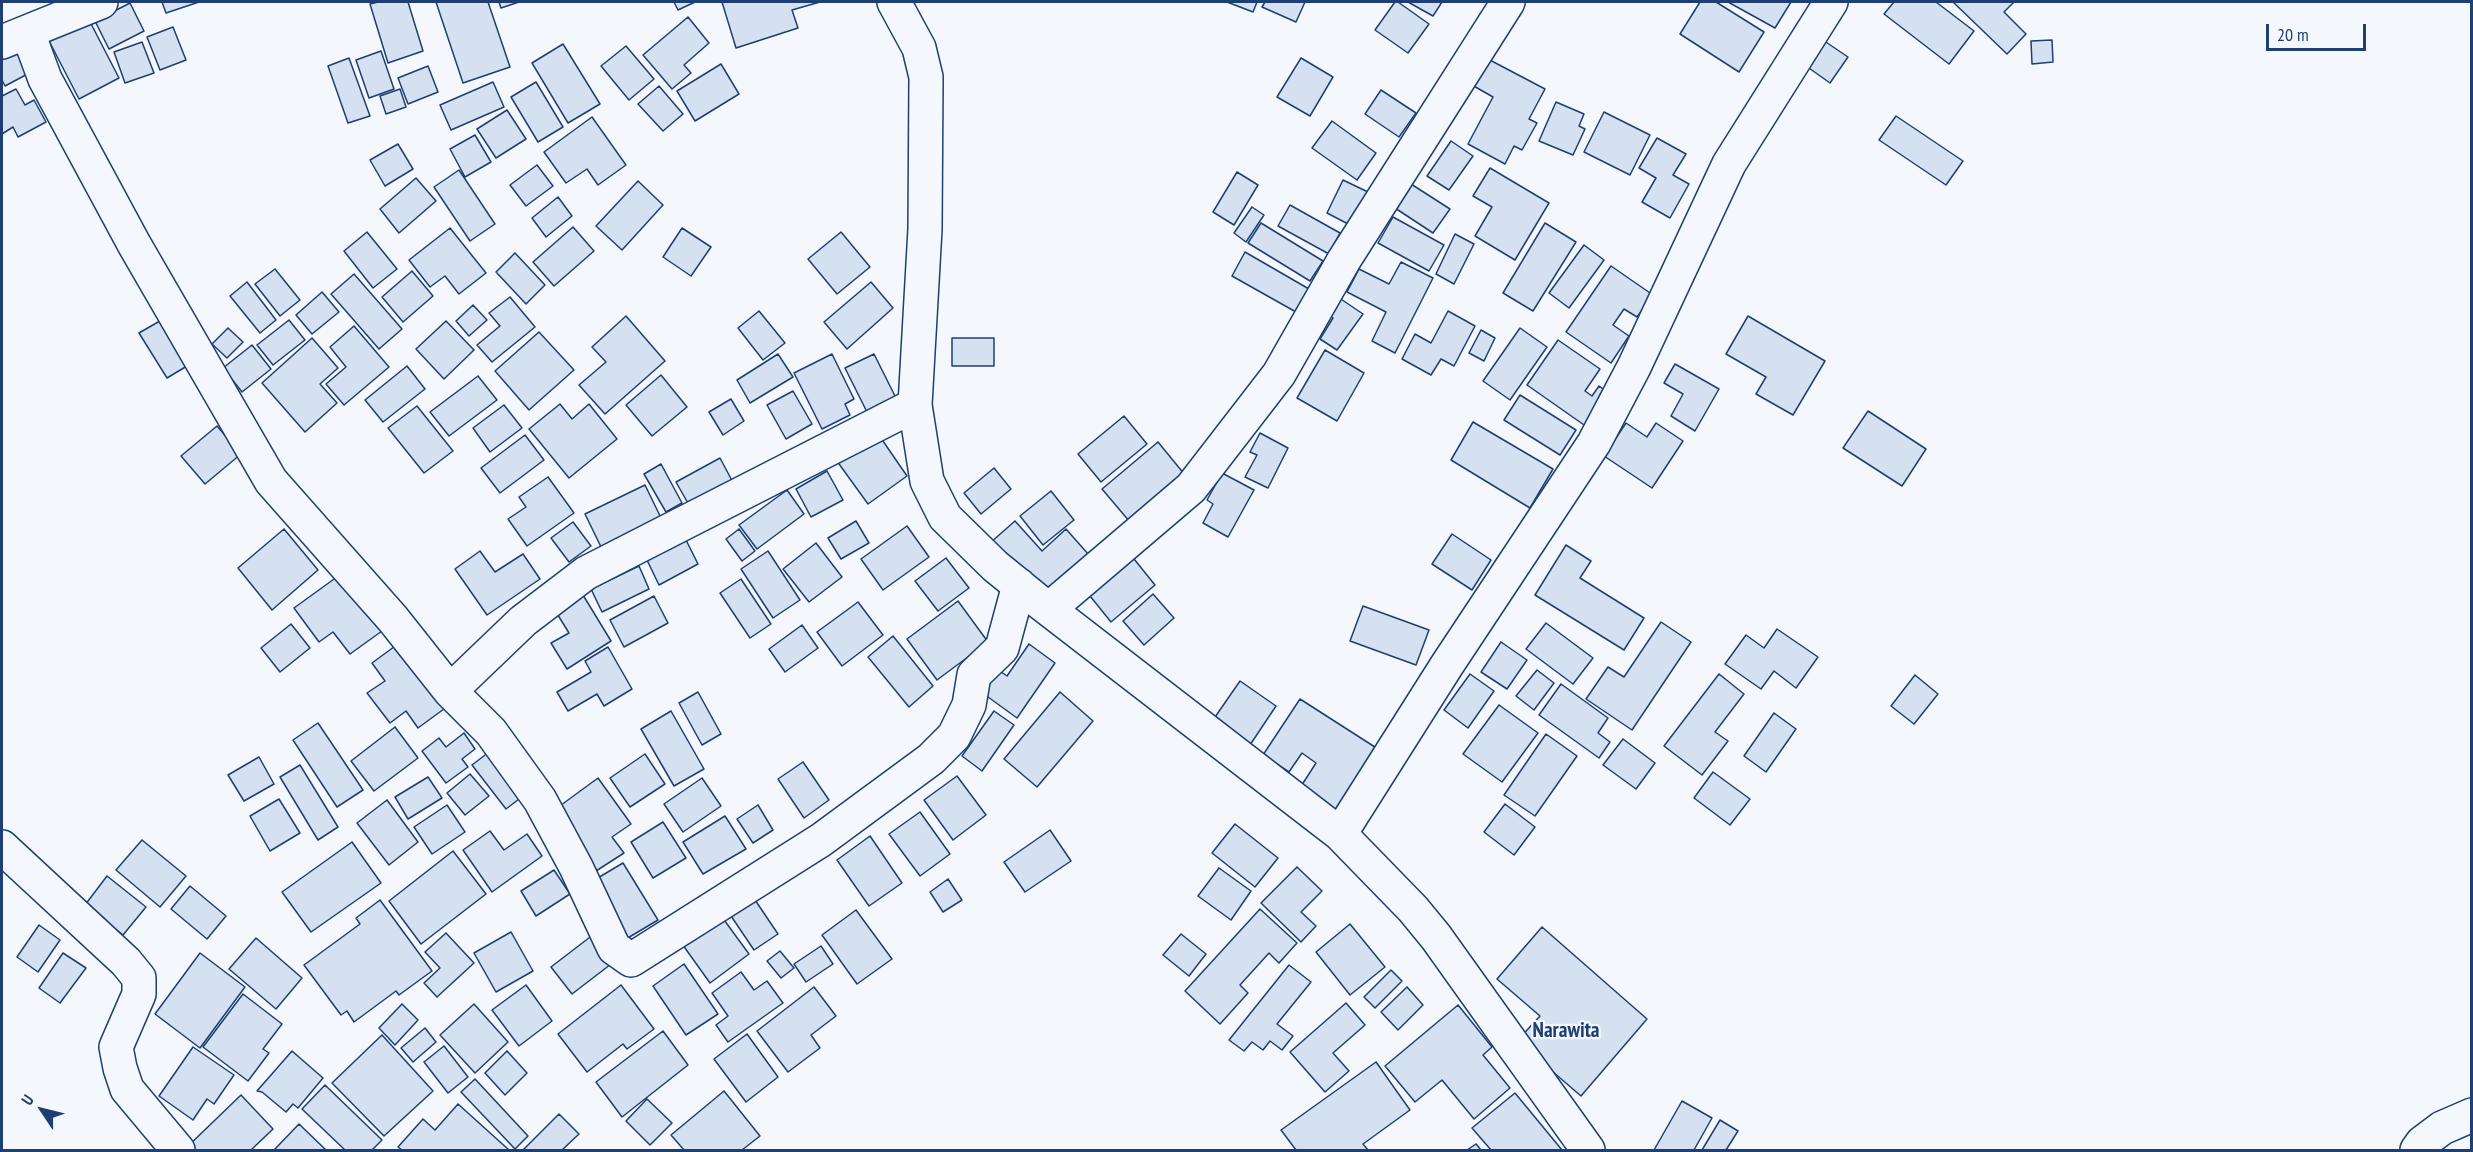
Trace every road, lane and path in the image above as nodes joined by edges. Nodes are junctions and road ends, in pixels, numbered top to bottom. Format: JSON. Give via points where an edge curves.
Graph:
{"nodes":[{"id":1,"x":101,"y":2,"type":"edge"},
{"id":2,"x":894,"y":2,"type":"edge"},
{"id":3,"x":1508,"y":2,"type":"edge"},
{"id":4,"x":1831,"y":2,"type":"edge"},
{"id":5,"x":15,"y":37,"type":"edge"},
{"id":6,"x":915,"y":405,"type":"junction"},
{"id":7,"x":1019,"y":585,"type":"junction"},
{"id":8,"x":1049,"y":609,"type":"junction"},
{"id":9,"x":450,"y":691,"type":"junction"},
{"id":10,"x":1340,"y":834,"type":"junction"},
{"id":11,"x":2,"y":847,"type":"edge"},
{"id":12,"x":2472,"y":1115,"type":"edge"},
{"id":13,"x":178,"y":1150,"type":"edge"},
{"id":14,"x":1588,"y":1150,"type":"edge"},
{"id":15,"x":2417,"y":1150,"type":"edge"}],
"edges":[{"from":1,"to":5,"type":"street"},
{"from":2,"to":6,"type":"street","via":[[919,48],[926,77],[925,229]]},
{"from":3,"to":8,"type":"street","via":[[1344,260],[1279,374],[1191,488]]},
{"from":4,"to":10,"type":"street","via":[[1729,164],[1594,443]]},
{"from":5,"to":9,"type":"street","via":[[45,79],[134,244],[271,481],[393,619]]},
{"from":6,"to":7,"type":"street","via":[[927,481],[945,517]]},
{"from":6,"to":9,"type":"street","via":[[586,573],[523,621]]},
{"from":7,"to":8,"type":"street"},
{"from":7,"to":9,"type":"street","via":[[1002,648],[974,675],[969,705],[954,736],[931,759],[822,840],[631,960],[614,948],[540,800],[491,732]]},
{"from":8,"to":10,"type":"street"},
{"from":10,"to":14,"type":"street","via":[[1436,938]]},
{"from":11,"to":13,"type":"street","via":[[139,978],[139,994],[116,1047],[120,1068],[127,1089]]},
{"from":12,"to":15,"type":"street","via":[[2442,1128]]}]}
